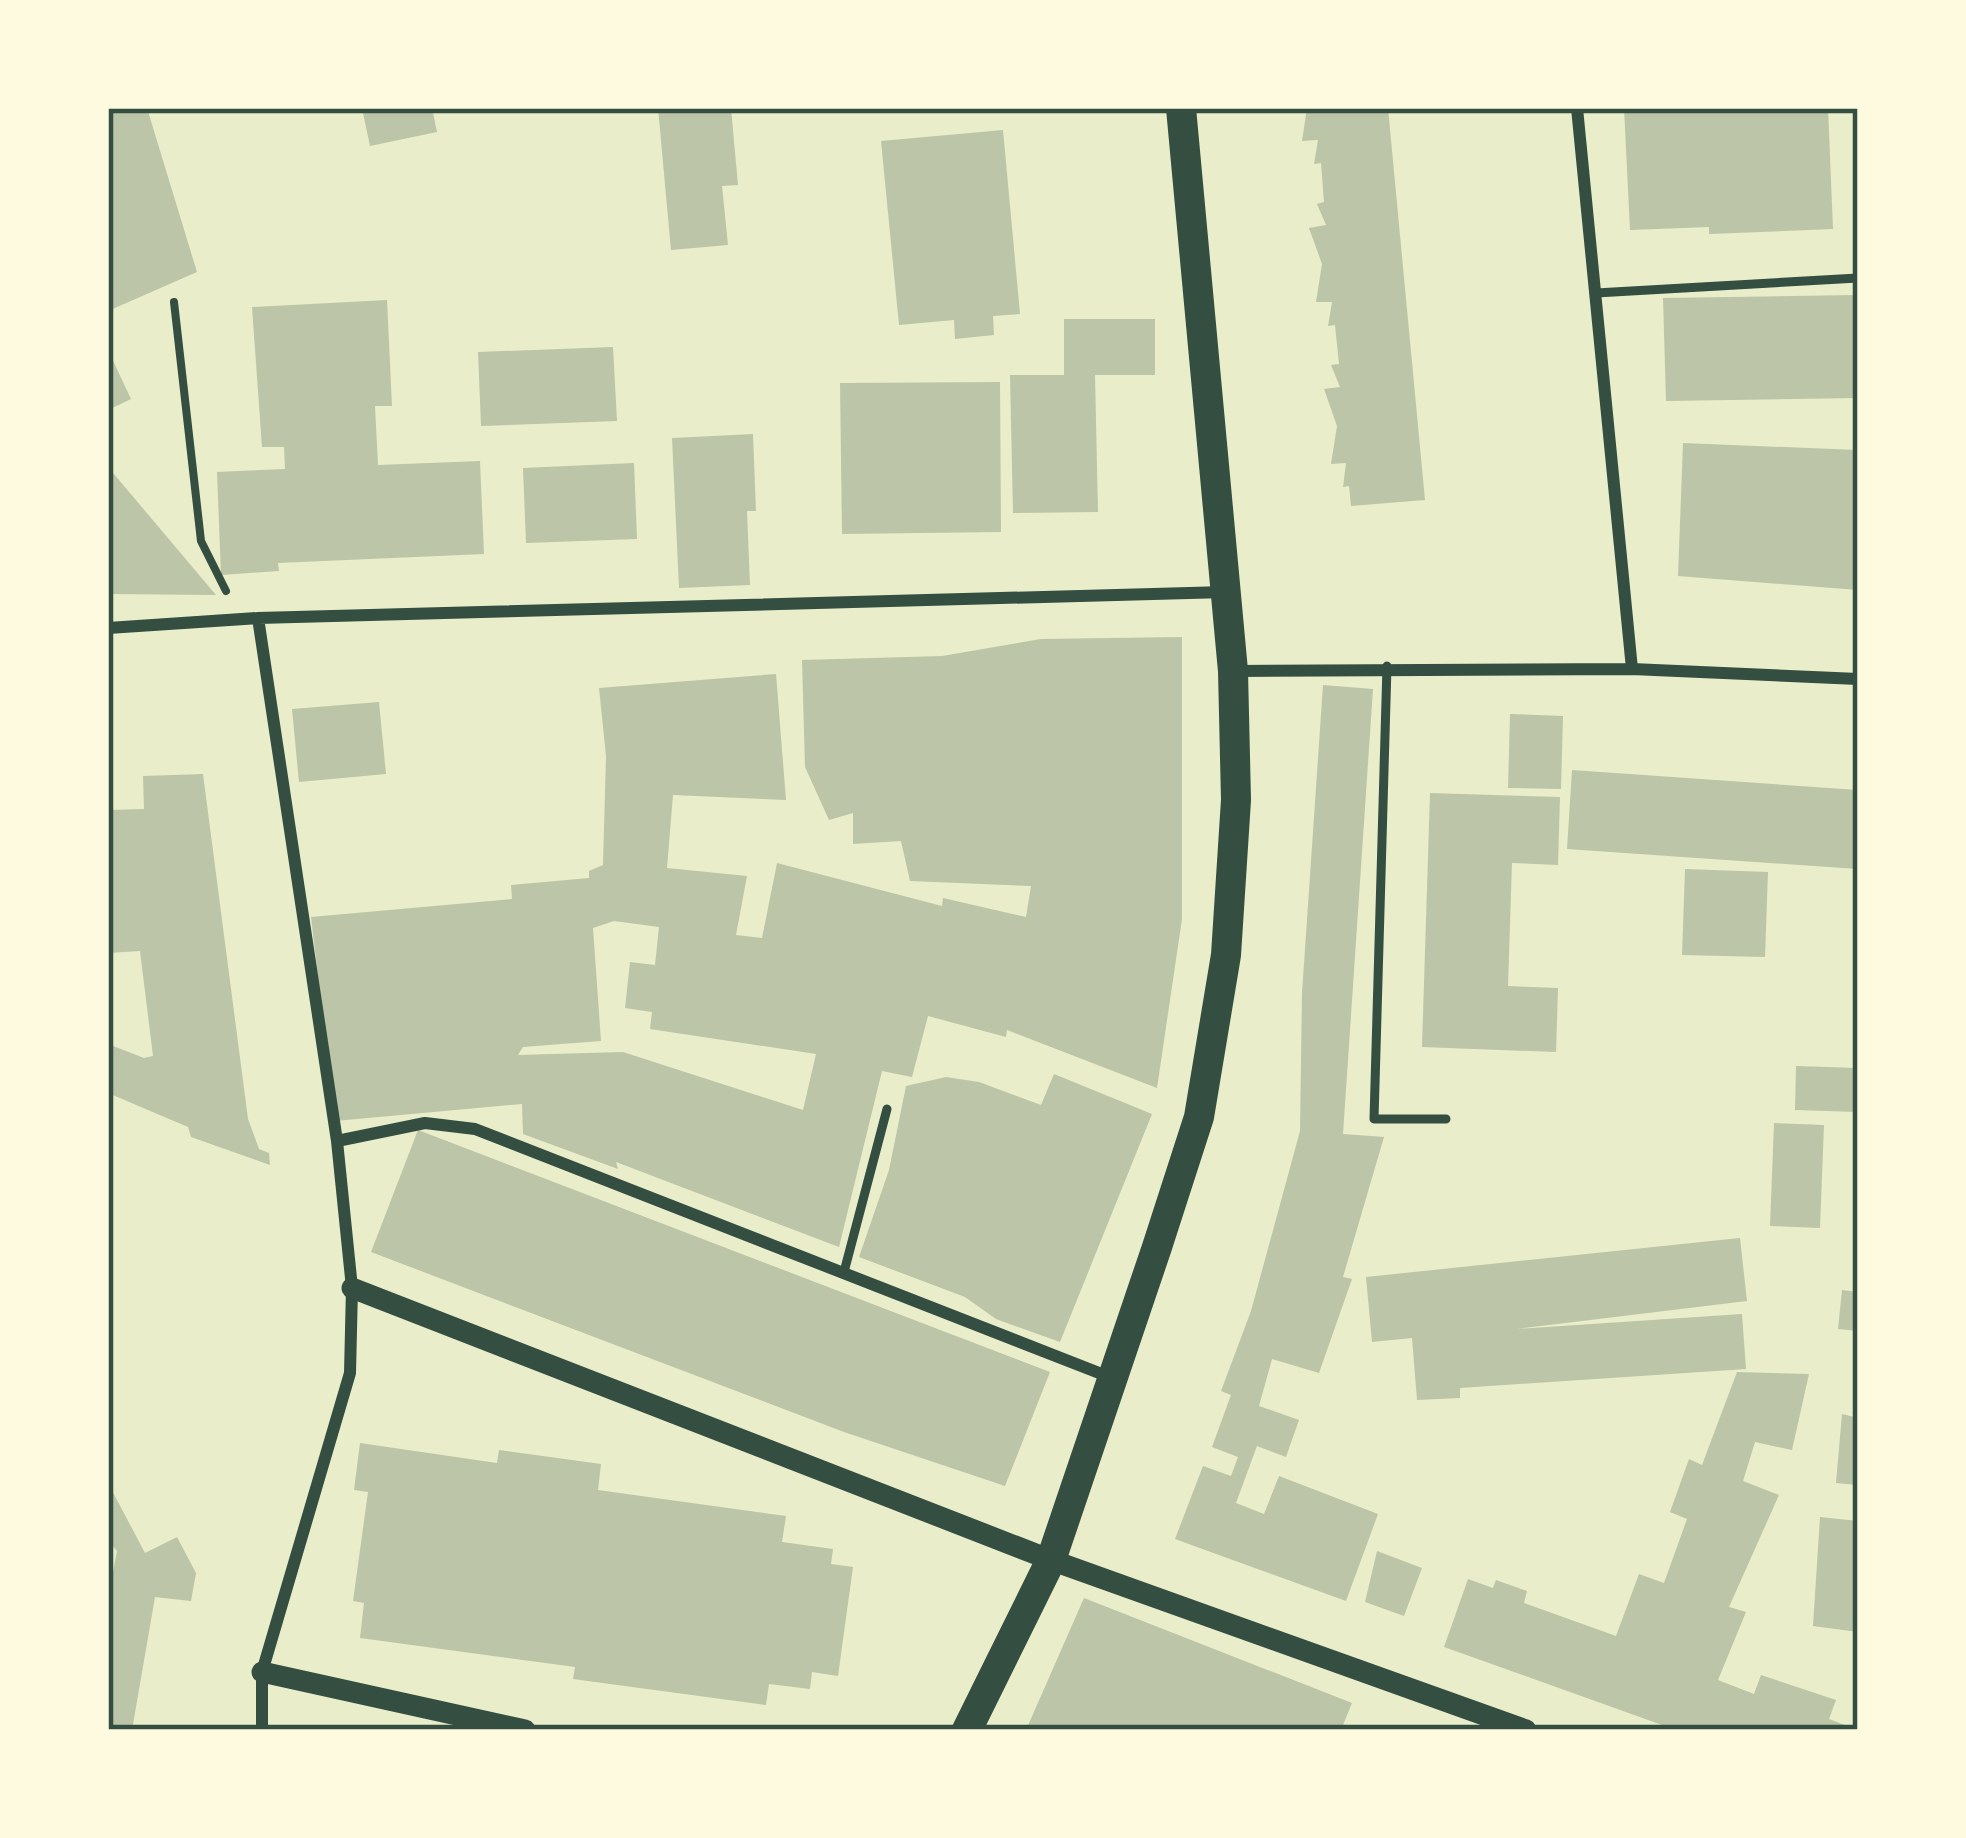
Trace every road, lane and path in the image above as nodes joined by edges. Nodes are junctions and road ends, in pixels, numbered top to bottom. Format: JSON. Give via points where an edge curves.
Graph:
{"nodes":[{"id":1,"x":1181,"y":108,"type":"edge"},
{"id":2,"x":1577,"y":108,"type":"edge"},
{"id":3,"x":1858,"y":278,"type":"edge"},
{"id":4,"x":1596,"y":293,"type":"junction"},
{"id":5,"x":175,"y":302,"type":"dead end"},
{"id":6,"x":1227,"y":592,"type":"junction"},
{"id":7,"x":258,"y":618,"type":"junction"},
{"id":8,"x":241,"y":620,"type":"junction"},
{"id":9,"x":108,"y":628,"type":"edge"},
{"id":10,"x":1388,"y":666,"type":"junction"},
{"id":11,"x":1632,"y":669,"type":"junction"},
{"id":12,"x":1233,"y":671,"type":"junction"},
{"id":13,"x":1858,"y":680,"type":"edge"},
{"id":14,"x":887,"y":1109,"type":"dead end"},
{"id":15,"x":1446,"y":1119,"type":"dead end"},
{"id":16,"x":337,"y":1141,"type":"junction"},
{"id":17,"x":844,"y":1272,"type":"junction"},
{"id":18,"x":352,"y":1288,"type":"junction"},
{"id":19,"x":1113,"y":1378,"type":"junction"},
{"id":20,"x":1051,"y":1560,"type":"junction"},
{"id":21,"x":262,"y":1672,"type":"junction"},
{"id":22,"x":262,"y":1730,"type":"edge"},
{"id":23,"x":525,"y":1730,"type":"edge"},
{"id":24,"x":967,"y":1730,"type":"edge"},
{"id":25,"x":1526,"y":1730,"type":"edge"}],
"edges":[{"from":1,"to":6,"type":"main road"},
{"from":2,"to":4,"type":"street"},
{"from":3,"to":4,"type":"lane"},
{"from":4,"to":11,"type":"street"},
{"from":5,"to":8,"type":"path","via":[[201,542]]},
{"from":6,"to":7,"type":"street"},
{"from":6,"to":12,"type":"main road"},
{"from":7,"to":8,"type":"street"},
{"from":7,"to":16,"type":"street"},
{"from":8,"to":9,"type":"street"},
{"from":10,"to":11,"type":"street"},
{"from":10,"to":12,"type":"street"},
{"from":10,"to":15,"type":"lane","via":[[1374,1119]]},
{"from":11,"to":13,"type":"street"},
{"from":12,"to":19,"type":"main road","via":[[1236,800],[1226,955],[1199,1117]]},
{"from":14,"to":17,"type":"lane"},
{"from":16,"to":17,"type":"street","via":[[424,1123],[475,1129]]},
{"from":16,"to":18,"type":"street"},
{"from":17,"to":19,"type":"street"},
{"from":18,"to":20,"type":"street"},
{"from":18,"to":21,"type":"street","via":[[350,1372]]},
{"from":19,"to":20,"type":"main road"},
{"from":20,"to":24,"type":"main road"},
{"from":20,"to":25,"type":"street"},
{"from":21,"to":22,"type":"street"},
{"from":21,"to":23,"type":"street"}]}
